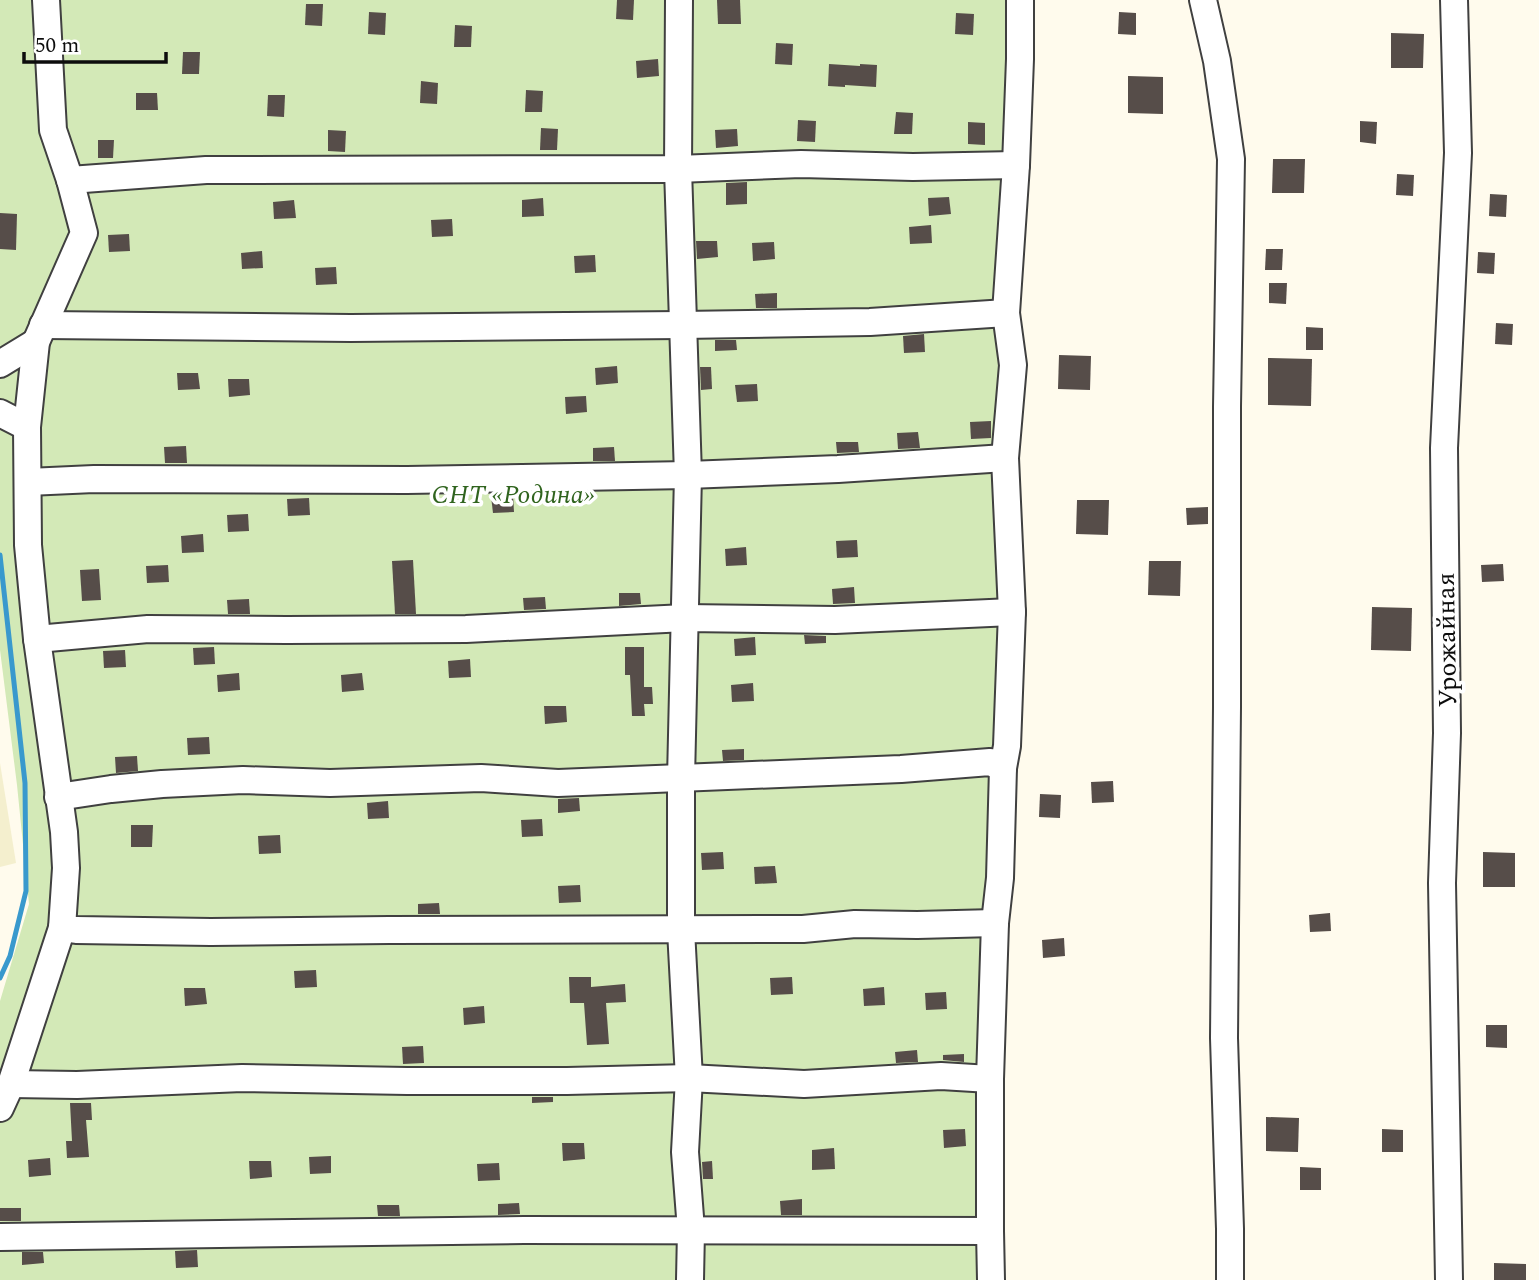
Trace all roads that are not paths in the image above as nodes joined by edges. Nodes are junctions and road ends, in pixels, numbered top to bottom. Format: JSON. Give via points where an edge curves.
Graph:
{"nodes":[{"id":1,"x":46,"y":0,"type":"edge"},
{"id":2,"x":679,"y":0,"type":"edge"},
{"id":3,"x":1020,"y":0,"type":"edge"},
{"id":4,"x":1203,"y":0,"type":"edge"},
{"id":5,"x":1454,"y":0,"type":"edge"},
{"id":6,"x":1016,"y":165,"type":"junction"},
{"id":7,"x":678,"y":169,"type":"junction"},
{"id":8,"x":70,"y":180,"type":"junction"},
{"id":9,"x":1006,"y":313,"type":"junction"},
{"id":10,"x":682,"y":325,"type":"junction"},
{"id":11,"x":39,"y":334,"type":"junction"},
{"id":12,"x":0,"y":364,"type":"edge"},
{"id":13,"x":0,"y":413,"type":"edge"},
{"id":14,"x":27,"y":427,"type":"junction"},
{"id":15,"x":1005,"y":458,"type":"junction"},
{"id":16,"x":688,"y":475,"type":"junction"},
{"id":17,"x":28,"y":482,"type":"junction"},
{"id":18,"x":1012,"y":612,"type":"junction"},
{"id":19,"x":685,"y":618,"type":"junction"},
{"id":20,"x":37,"y":639,"type":"junction"},
{"id":21,"x":1003,"y":768,"type":"junction"},
{"id":22,"x":681,"y":779,"type":"junction"},
{"id":23,"x":58,"y":797,"type":"junction"},
{"id":24,"x":995,"y":923,"type":"junction"},
{"id":25,"x":62,"y":928,"type":"junction"},
{"id":26,"x":681,"y":930,"type":"junction"},
{"id":27,"x":689,"y":1078,"type":"junction"},
{"id":28,"x":990,"y":1079,"type":"junction"},
{"id":29,"x":6,"y":1096,"type":"edge"},
{"id":30,"x":691,"y":1230,"type":"junction"},
{"id":31,"x":990,"y":1231,"type":"junction"},
{"id":32,"x":0,"y":1237,"type":"edge"},
{"id":33,"x":690,"y":1280,"type":"edge"},
{"id":34,"x":991,"y":1280,"type":"edge"},
{"id":35,"x":1230,"y":1280,"type":"edge"},
{"id":36,"x":1448,"y":1280,"type":"edge"}],
"edges":[{"from":1,"to":8,"type":"street","via":[[53,130]]},
{"from":2,"to":7,"type":"street"},
{"from":3,"to":6,"type":"street"},
{"from":4,"to":35,"type":"street","via":[[1231,159],[1224,1038]]},
{"from":5,"to":36,"type":"street","name":"Урожайная","via":[[1458,153],[1444,448],[1447,733],[1442,883]]},
{"from":6,"to":7,"type":"street","via":[[801,164]]},
{"from":6,"to":9,"type":"street"},
{"from":7,"to":8,"type":"street","via":[[206,170]]},
{"from":7,"to":10,"type":"street"},
{"from":8,"to":11,"type":"street","via":[[84,233]]},
{"from":9,"to":10,"type":"street","via":[[870,322]]},
{"from":9,"to":15,"type":"street","via":[[1013,365]]},
{"from":10,"to":11,"type":"street"},
{"from":10,"to":16,"type":"street"},
{"from":11,"to":12,"type":"street"},
{"from":11,"to":14,"type":"street"},
{"from":13,"to":14,"type":"street"},
{"from":14,"to":17,"type":"street"},
{"from":15,"to":16,"type":"street"},
{"from":15,"to":18,"type":"street"},
{"from":16,"to":17,"type":"street"},
{"from":16,"to":19,"type":"street"},
{"from":17,"to":20,"type":"street","via":[[28,545]]},
{"from":18,"to":19,"type":"street","via":[[835,620]]},
{"from":18,"to":21,"type":"street"},
{"from":19,"to":20,"type":"street","via":[[466,629],[148,629]]},
{"from":19,"to":22,"type":"street"},
{"from":20,"to":23,"type":"street"},
{"from":21,"to":22,"type":"street","via":[[989,762]]},
{"from":21,"to":24,"type":"street"},
{"from":22,"to":23,"type":"street","via":[[558,783],[481,778],[330,783],[243,780]]},
{"from":22,"to":26,"type":"street"},
{"from":23,"to":25,"type":"street","via":[[66,868]]},
{"from":24,"to":26,"type":"street"},
{"from":24,"to":28,"type":"street"},
{"from":25,"to":26,"type":"street","via":[[211,932]]},
{"from":25,"to":29,"type":"street"},
{"from":26,"to":27,"type":"street"},
{"from":27,"to":28,"type":"street","via":[[804,1084],[941,1076]]},
{"from":27,"to":29,"type":"street","via":[[407,1082],[242,1078],[91,1084]]},
{"from":27,"to":30,"type":"street","via":[[685,1152]]},
{"from":28,"to":31,"type":"street"},
{"from":30,"to":31,"type":"street"},
{"from":30,"to":32,"type":"street"},
{"from":30,"to":33,"type":"street"},
{"from":31,"to":34,"type":"street"}]}
